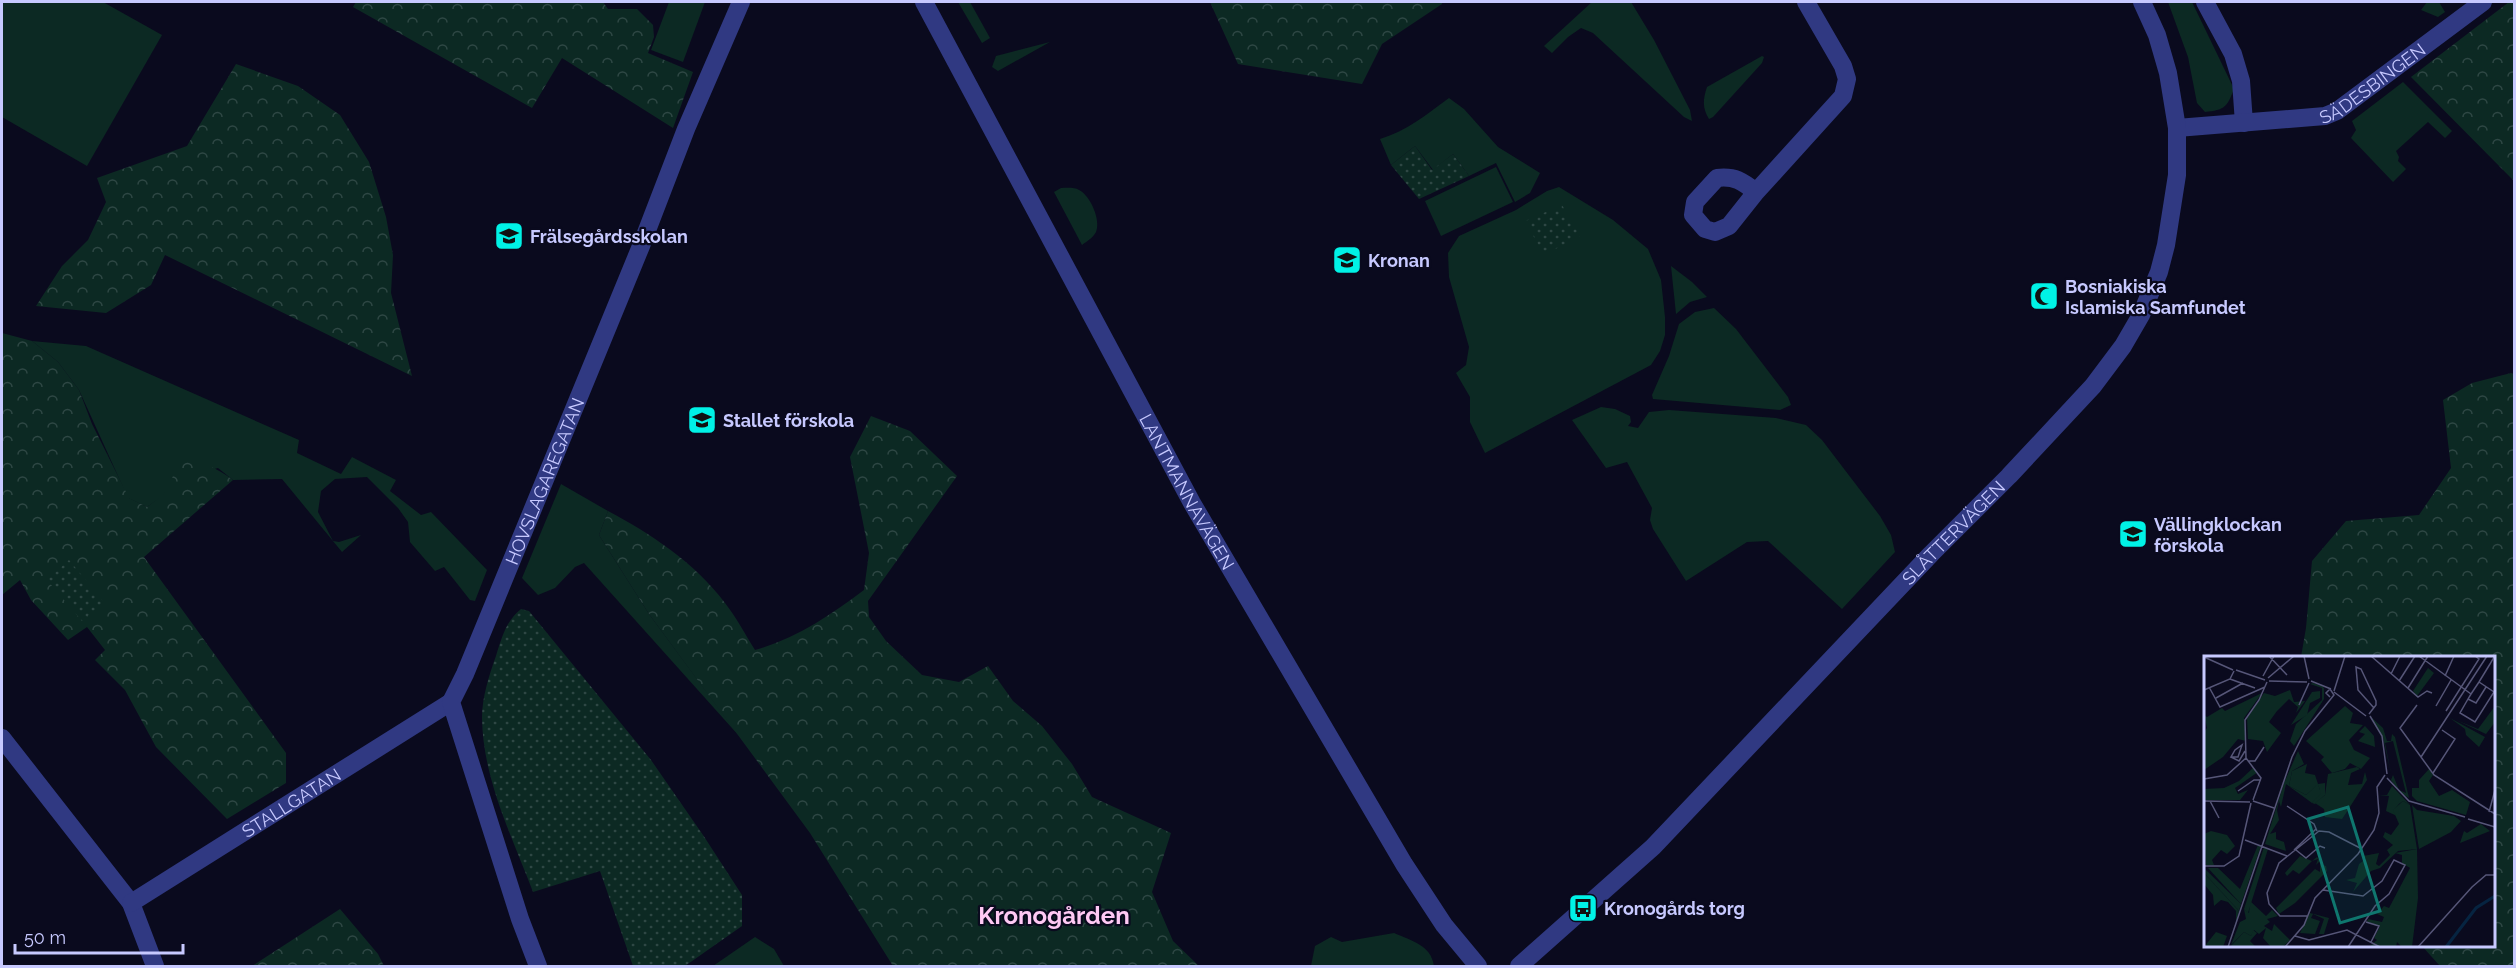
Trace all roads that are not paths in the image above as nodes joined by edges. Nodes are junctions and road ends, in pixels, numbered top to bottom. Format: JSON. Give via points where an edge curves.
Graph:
{"nodes":[{"id":1,"x":741,"y":2,"type":"edge"},
{"id":2,"x":924,"y":2,"type":"edge"},
{"id":3,"x":1806,"y":2,"type":"edge"},
{"id":4,"x":2142,"y":2,"type":"edge"},
{"id":5,"x":2205,"y":2,"type":"edge"},
{"id":6,"x":2483,"y":2,"type":"edge"},
{"id":7,"x":2244,"y":123,"type":"junction"},
{"id":8,"x":2177,"y":128,"type":"junction"},
{"id":9,"x":1756,"y":192,"type":"dead end"},
{"id":10,"x":451,"y":702,"type":"junction"},
{"id":11,"x":2,"y":738,"type":"edge"},
{"id":12,"x":131,"y":903,"type":"junction"},
{"id":13,"x":155,"y":966,"type":"edge"},
{"id":14,"x":538,"y":966,"type":"edge"},
{"id":15,"x":1478,"y":966,"type":"edge"},
{"id":16,"x":1519,"y":966,"type":"edge"}],
"edges":[{"from":1,"to":10,"type":"street","name":"HOVSLAGAREGATAN"},
{"from":2,"to":15,"type":"street","name":"LANTMANNAVÄGEN","via":[[1192,503],[1404,864],[1444,925]]},
{"from":3,"to":9,"type":"street","via":[[1843,66],[1847,79],[1843,96]]},
{"from":4,"to":8,"type":"street","name":"SLÅTTERVÄGEN","via":[[2168,74]]},
{"from":5,"to":7,"type":"street","via":[[2233,54],[2241,81]]},
{"from":6,"to":7,"type":"street","name":"SÄDESBINGEN","via":[[2337,111],[2325,117]]},
{"from":7,"to":8,"type":"street","name":"SÄDESBINGEN"},
{"from":8,"to":16,"type":"street","name":"SLÅTTERVÄGEN","via":[[2177,175],[2159,272],[2141,315],[2093,386],[1653,847]]},
{"from":10,"to":12,"type":"street","name":"STALLGATAN"},
{"from":10,"to":14,"type":"street"},
{"from":11,"to":12,"type":"street"},
{"from":12,"to":13,"type":"street"}]}
